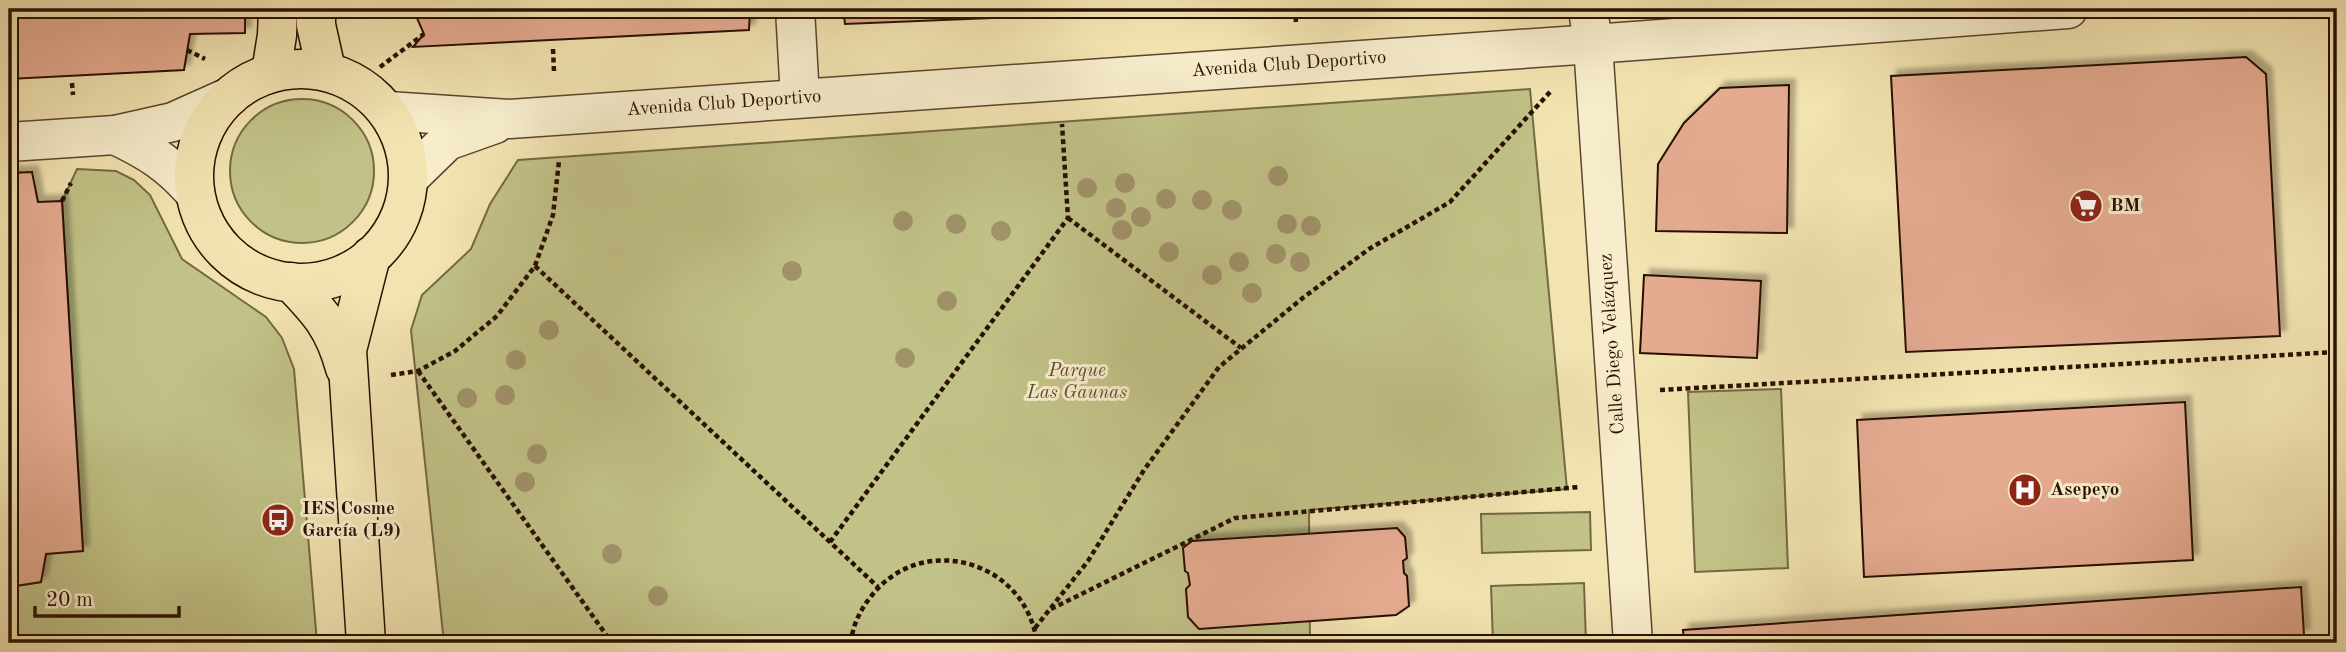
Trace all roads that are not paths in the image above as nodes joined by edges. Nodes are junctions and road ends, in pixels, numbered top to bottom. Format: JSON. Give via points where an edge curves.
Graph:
{"nodes":[{"id":1,"x":278,"y":9,"type":"edge"},
{"id":2,"x":316,"y":9,"type":"edge"},
{"id":3,"x":795,"y":9,"type":"edge"},
{"id":4,"x":2068,"y":9,"type":"edge"},
{"id":5,"x":1590,"y":27,"type":"edge"},
{"id":6,"x":271,"y":73,"type":"junction"},
{"id":7,"x":341,"y":77,"type":"junction"},
{"id":8,"x":229,"y":97,"type":"junction"},
{"id":9,"x":800,"y":99,"type":"junction"},
{"id":10,"x":388,"y":111,"type":"junction"},
{"id":11,"x":510,"y":119,"type":"junction"},
{"id":12,"x":115,"y":135,"type":"junction"},
{"id":13,"x":9,"y":142,"type":"edge"},
{"id":14,"x":409,"y":177,"type":"junction"},
{"id":15,"x":195,"y":193,"type":"junction"},
{"id":16,"x":371,"y":256,"type":"junction"},
{"id":17,"x":291,"y":282,"type":"junction"},
{"id":18,"x":349,"y":382,"type":"junction"},
{"id":19,"x":366,"y":643,"type":"edge"},
{"id":20,"x":1633,"y":643,"type":"edge"}],
"edges":[{"from":1,"to":6,"type":"main road"},
{"from":2,"to":7,"type":"main road","via":[[316,25]]},
{"from":3,"to":9,"type":"street"},
{"from":4,"to":5,"type":"street","name":"Avenida Club Deportivo"},
{"from":5,"to":9,"type":"street","name":"Avenida Club Deportivo","via":[[1059,81]]},
{"from":5,"to":20,"type":"street","name":"Calle Diego Velázquez"},
{"from":6,"to":7,"type":"main road","via":[[294,68]]},
{"from":6,"to":8,"type":"main road"},
{"from":7,"to":10,"type":"main road"},
{"from":8,"to":12,"type":"street","via":[[173,122]]},
{"from":8,"to":15,"type":"main road","via":[[207,123],[195,157]]},
{"from":9,"to":11,"type":"street","name":"Avenida Club Deportivo"},
{"from":10,"to":11,"type":"street","name":"Avenida Club Deportivo"},
{"from":10,"to":14,"type":"main road","via":[[404,143]]},
{"from":11,"to":14,"type":"street","name":"Avenida Club Deportivo","via":[[447,141]]},
{"from":12,"to":13,"type":"street"},
{"from":12,"to":15,"type":"street","via":[[148,150]]},
{"from":14,"to":16,"type":"main road","via":[[403,212],[385,243]]},
{"from":15,"to":17,"type":"main road","via":[[206,226],[227,254],[257,274]]},
{"from":16,"to":17,"type":"main road","via":[[326,281]]},
{"from":16,"to":18,"type":"main road","via":[[347,350]]},
{"from":17,"to":18,"type":"main road","via":[[323,316],[341,351]]},
{"from":18,"to":19,"type":"main road"}]}
